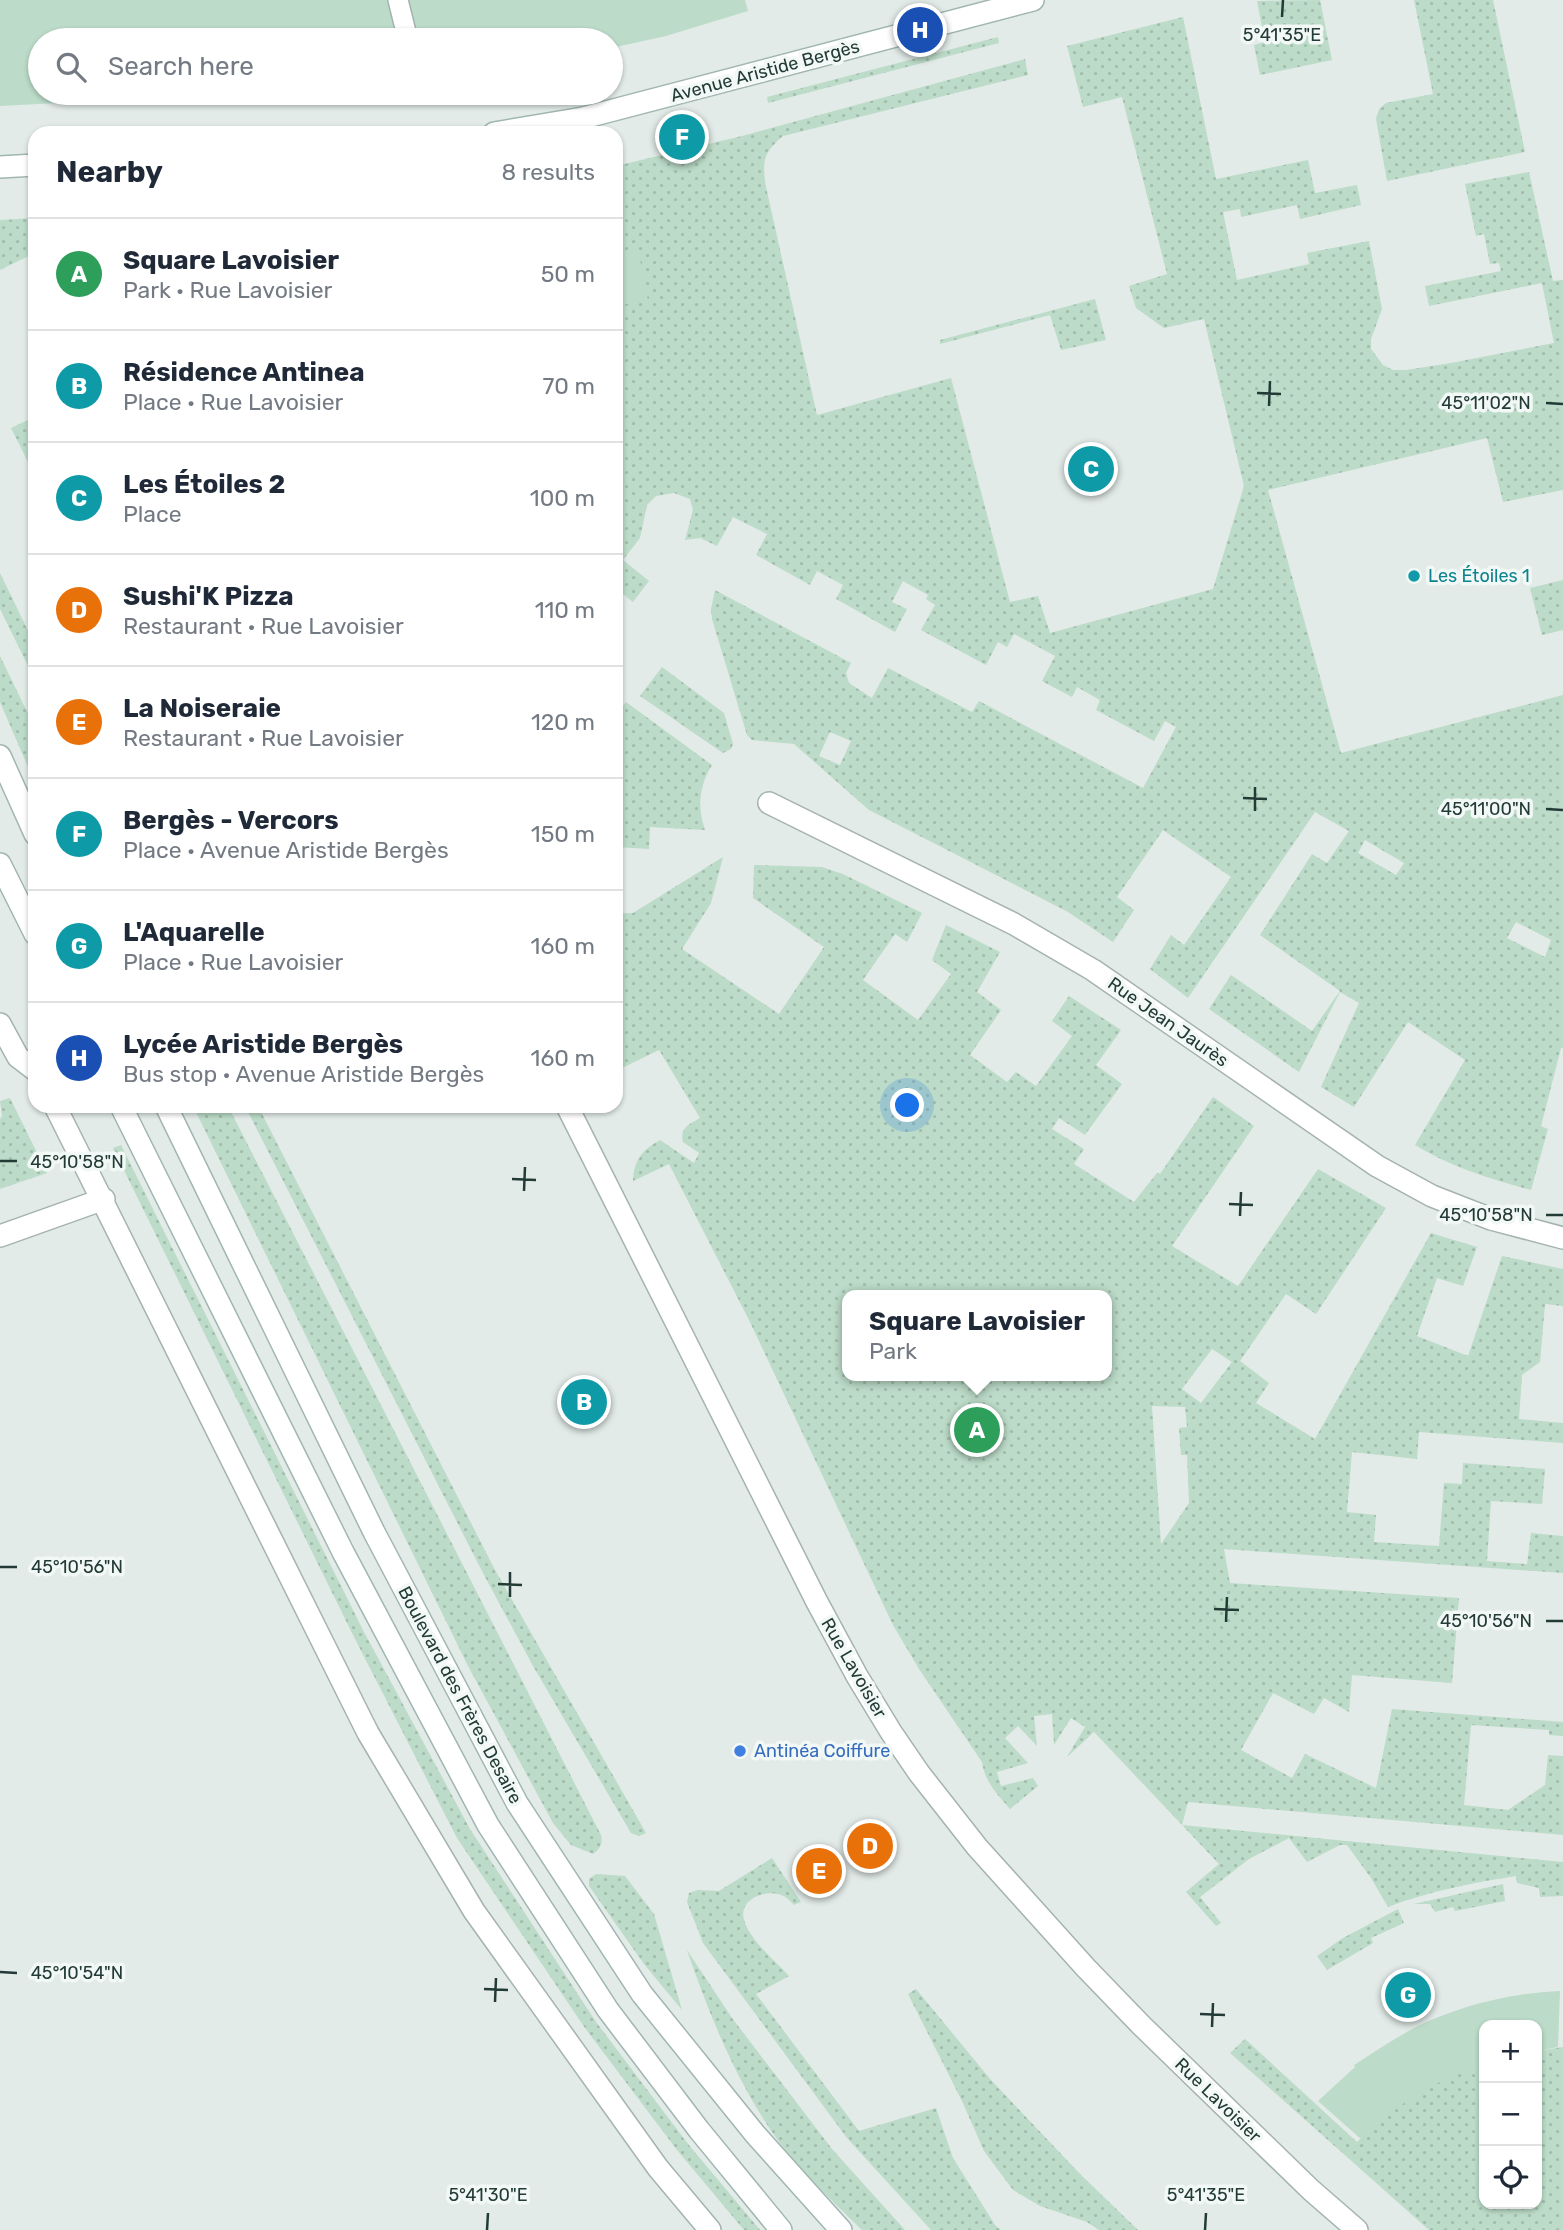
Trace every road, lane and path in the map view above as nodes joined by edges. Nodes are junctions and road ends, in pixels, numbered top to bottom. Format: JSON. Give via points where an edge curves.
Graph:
{"nodes":[{"id":1,"x":398,"y":0,"type":"edge"},
{"id":2,"x":1033,"y":0,"type":"edge"},
{"id":3,"x":405,"y":28,"type":"edge"},
{"id":4,"x":536,"y":126,"type":"edge"},
{"id":5,"x":28,"y":165,"type":"edge"},
{"id":6,"x":0,"y":167,"type":"edge"},
{"id":7,"x":0,"y":756,"type":"edge"},
{"id":8,"x":769,"y":803,"type":"dead end"},
{"id":9,"x":28,"y":818,"type":"edge"},
{"id":10,"x":0,"y":864,"type":"edge"},
{"id":11,"x":28,"y":920,"type":"edge"},
{"id":12,"x":0,"y":1024,"type":"edge"},
{"id":13,"x":28,"y":1065,"type":"edge"},
{"id":14,"x":59,"y":1113,"type":"edge"},
{"id":15,"x":124,"y":1113,"type":"edge"},
{"id":16,"x":169,"y":1113,"type":"edge"},
{"id":17,"x":571,"y":1113,"type":"edge"},
{"id":18,"x":104,"y":1199,"type":"junction"},
{"id":19,"x":0,"y":1236,"type":"edge"},
{"id":20,"x":1563,"y":1238,"type":"edge"},
{"id":21,"x":710,"y":2230,"type":"edge"},
{"id":22,"x":781,"y":2230,"type":"edge"},
{"id":23,"x":842,"y":2230,"type":"edge"},
{"id":24,"x":1357,"y":2230,"type":"edge"}],
"edges":[{"from":1,"to":3,"type":"lane"},
{"from":2,"to":4,"type":"street","name":"Avenue Aristide Bergès","via":[[583,118]]},
{"from":5,"to":6,"type":"street"},
{"from":7,"to":9,"type":"street"},
{"from":8,"to":20,"type":"street","name":"Rue Jean Jaurès","via":[[1014,924],[1093,970],[1377,1166],[1432,1196],[1491,1219]]},
{"from":10,"to":11,"type":"street"},
{"from":12,"to":13,"type":"street","via":[[18,1057]]},
{"from":14,"to":18,"type":"street"},
{"from":15,"to":22,"type":"street","name":"Boulevard des Frères Desaire","via":[[337,1539],[488,1825],[608,2010]]},
{"from":16,"to":23,"type":"street","name":"Boulevard des Frères Desaire","via":[[374,1532],[517,1803],[642,1994],[755,2134]]},
{"from":17,"to":24,"type":"street","name":"Rue Lavoisier","via":[[817,1602],[857,1676],[919,1773],[977,1847],[1086,1968]]},
{"from":18,"to":19,"type":"street"},
{"from":18,"to":21,"type":"street","via":[[375,1745],[474,1911],[658,2168]]}]}
